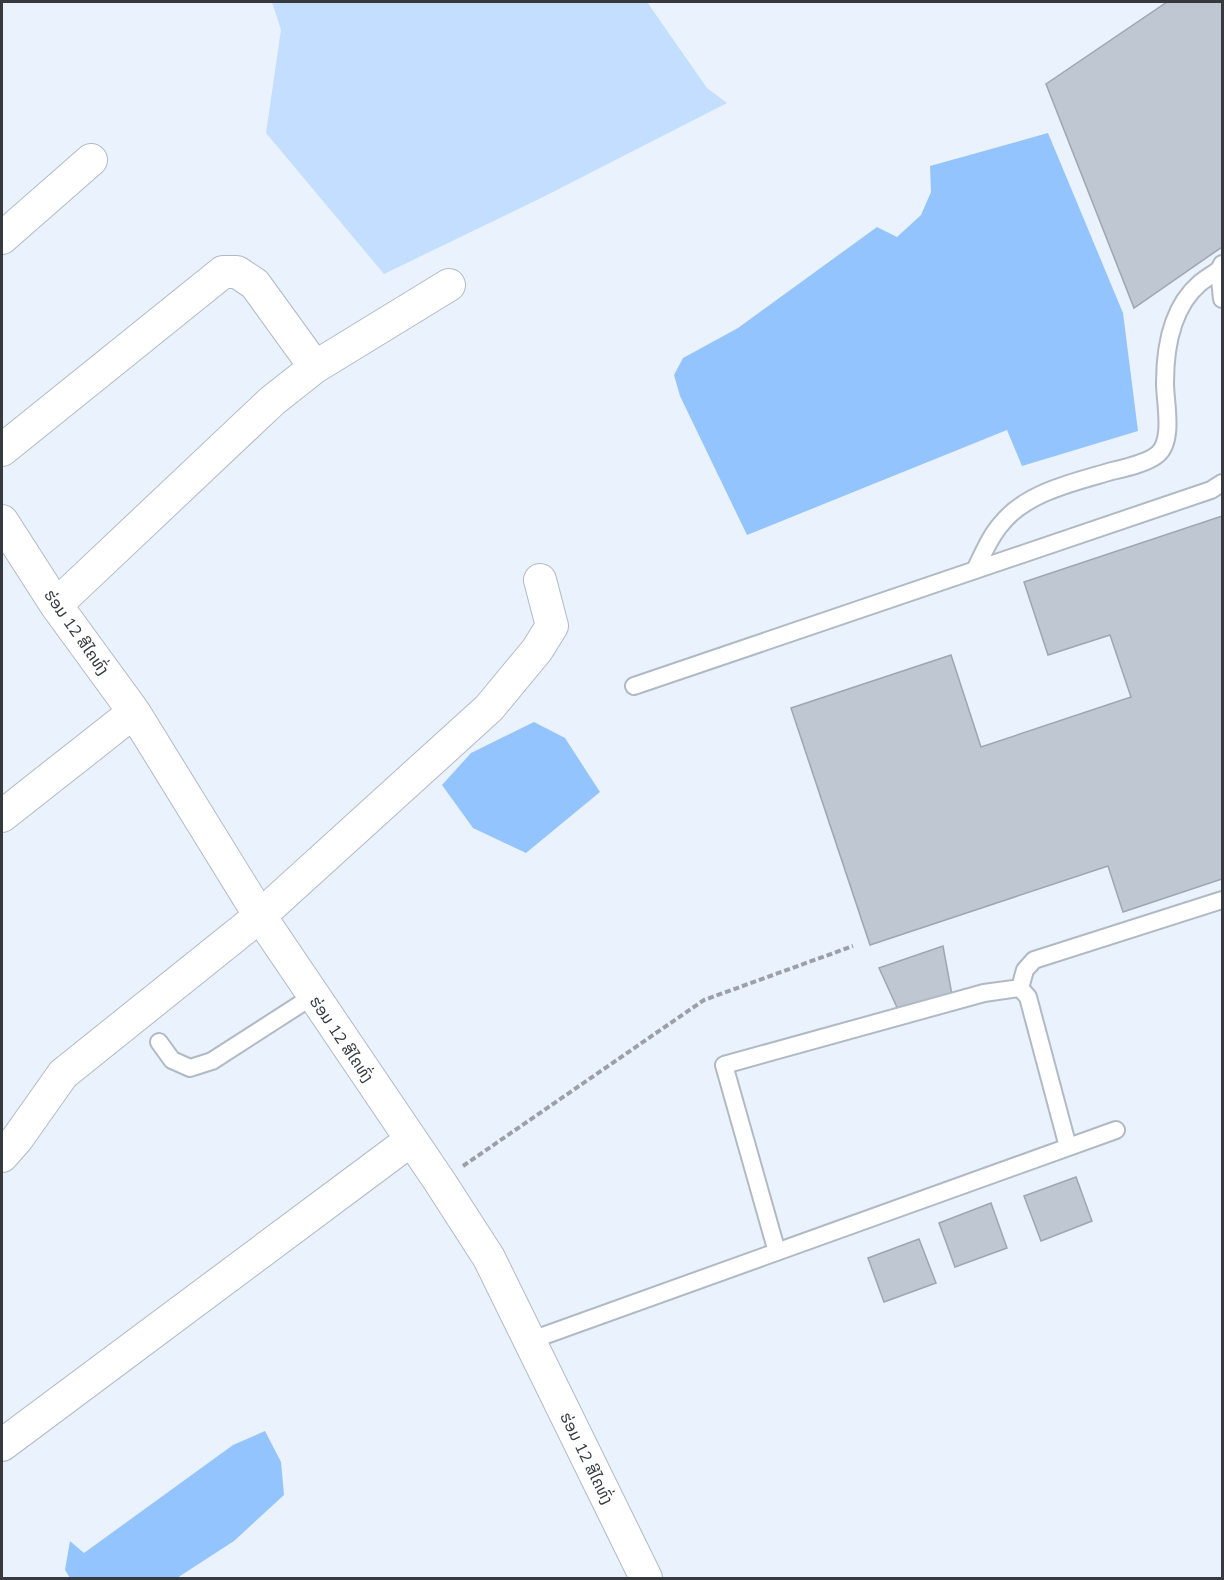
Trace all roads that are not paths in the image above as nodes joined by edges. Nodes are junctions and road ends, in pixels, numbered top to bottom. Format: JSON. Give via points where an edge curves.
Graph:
{"nodes":[{"id":1,"x":91,"y":160,"type":"dead end"},
{"id":2,"x":2,"y":238,"type":"edge"},
{"id":3,"x":1221,"y":266,"type":"edge"},
{"id":4,"x":449,"y":285,"type":"dead end"},
{"id":5,"x":1222,"y":298,"type":"edge"},
{"id":6,"x":315,"y":367,"type":"junction"},
{"id":7,"x":2,"y":450,"type":"edge"},
{"id":8,"x":1222,"y":483,"type":"edge"},
{"id":9,"x":2,"y":521,"type":"edge"},
{"id":10,"x":975,"y":570,"type":"junction"},
{"id":11,"x":540,"y":580,"type":"dead end"},
{"id":12,"x":56,"y":604,"type":"junction"},
{"id":13,"x":634,"y":686,"type":"dead end"},
{"id":14,"x":134,"y":712,"type":"junction"},
{"id":15,"x":2,"y":816,"type":"edge"},
{"id":16,"x":1222,"y":900,"type":"edge"},
{"id":17,"x":260,"y":916,"type":"junction"},
{"id":18,"x":1020,"y":988,"type":"junction"},
{"id":19,"x":313,"y":996,"type":"junction"},
{"id":20,"x":159,"y":1042,"type":"dead end"},
{"id":21,"x":1116,"y":1130,"type":"dead end"},
{"id":22,"x":411,"y":1140,"type":"junction"},
{"id":23,"x":1068,"y":1148,"type":"junction"},
{"id":24,"x":2,"y":1156,"type":"edge"},
{"id":25,"x":777,"y":1252,"type":"junction"},
{"id":26,"x":529,"y":1341,"type":"junction"},
{"id":27,"x":2,"y":1446,"type":"edge"},
{"id":28,"x":646,"y":1578,"type":"edge"}],
"edges":[{"from":1,"to":2,"type":"street"},
{"from":3,"to":5,"type":"lane"},
{"from":3,"to":10,"type":"lane","via":[[1188,297],[1171,330],[1165,382],[1168,432],[1159,454],[1050,491],[1020,506],[1002,522]]},
{"from":4,"to":6,"type":"street"},
{"from":6,"to":7,"type":"street","via":[[255,284],[237,272],[224,272]]},
{"from":6,"to":12,"type":"street","via":[[272,401]]},
{"from":8,"to":10,"type":"lane"},
{"from":9,"to":12,"type":"street","name":"ຮ່ອມ 12 ສີໄຄທົ່ງ"},
{"from":10,"to":13,"type":"lane"},
{"from":11,"to":17,"type":"street","via":[[552,626],[537,651],[489,708]]},
{"from":12,"to":14,"type":"street","name":"ຮ່ອມ 12 ສີໄຄທົ່ງ"},
{"from":14,"to":15,"type":"street"},
{"from":14,"to":17,"type":"street","name":"ຮ່ອມ 12 ສີໄຄທົ່ງ"},
{"from":16,"to":18,"type":"lane","via":[[1034,960],[1025,970]]},
{"from":17,"to":19,"type":"street","name":"ຮ່ອມ 12 ສີໄຄທົ່ງ"},
{"from":17,"to":24,"type":"street","via":[[63,1074]]},
{"from":18,"to":23,"type":"lane","via":[[1028,997]]},
{"from":18,"to":25,"type":"lane","via":[[984,993],[724,1065]]},
{"from":19,"to":20,"type":"lane","via":[[212,1061],[190,1068],[172,1060]]},
{"from":19,"to":22,"type":"street","name":"ຮ່ອມ 12 ສີໄຄທົ່ງ"},
{"from":21,"to":23,"type":"lane"},
{"from":22,"to":26,"type":"street","name":"ຮ່ອມ 12 ສີໄຄທົ່ງ","via":[[489,1258]]},
{"from":22,"to":27,"type":"street"},
{"from":23,"to":25,"type":"lane"},
{"from":25,"to":26,"type":"lane"},
{"from":26,"to":28,"type":"street","name":"ຮ່ອມ 12 ສີໄຄທົ່ງ"}]}
